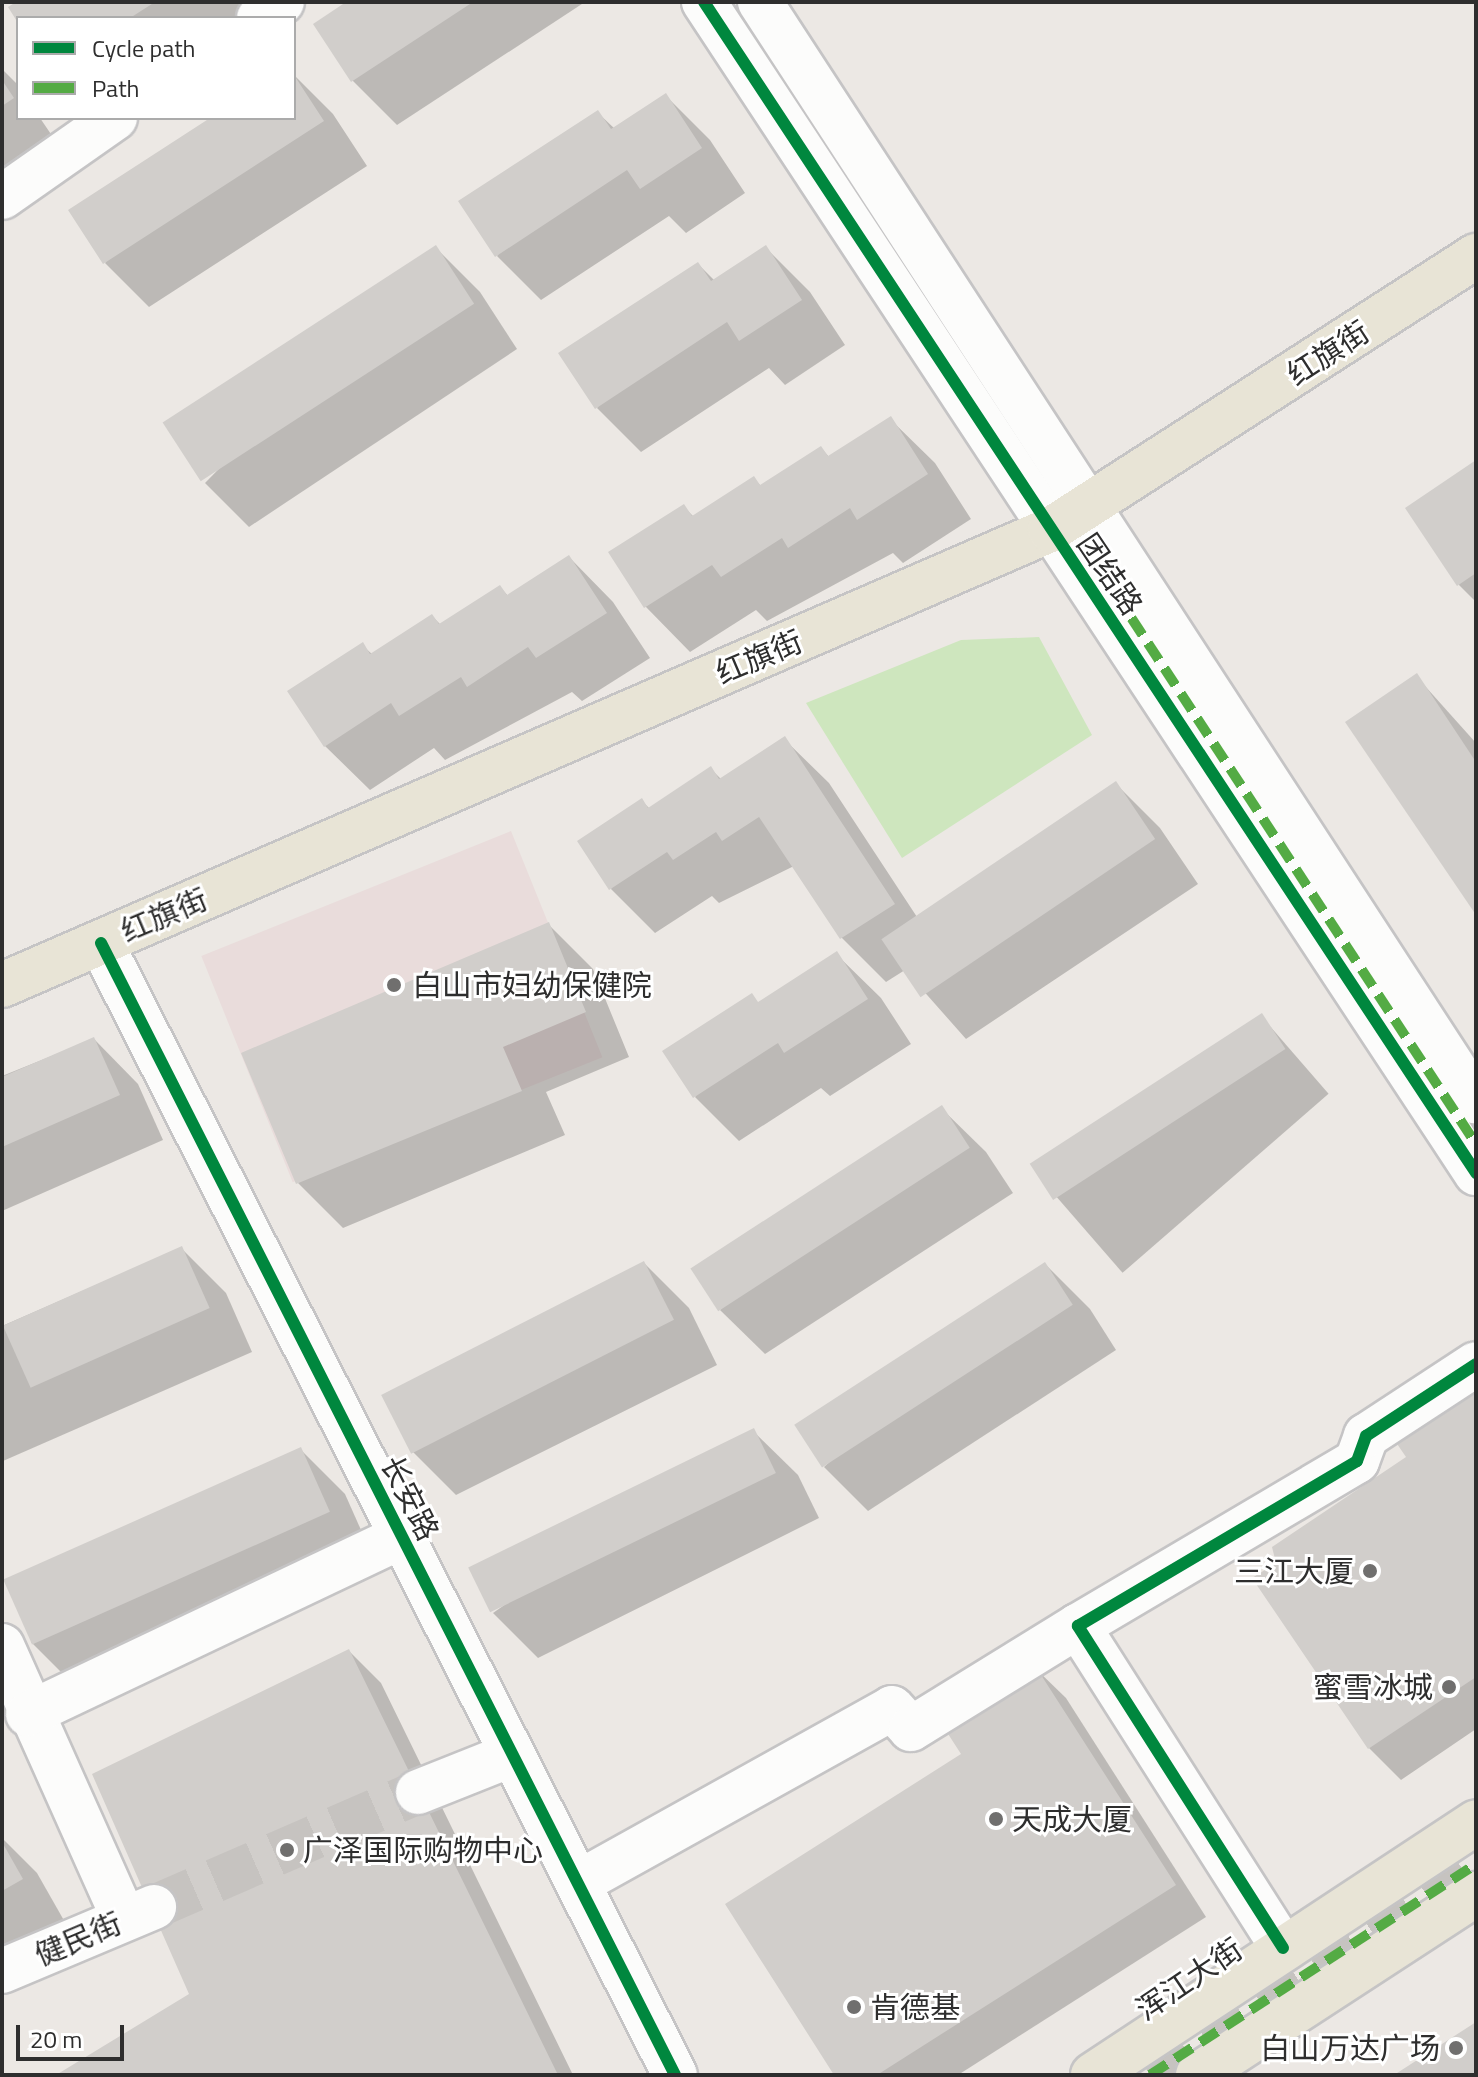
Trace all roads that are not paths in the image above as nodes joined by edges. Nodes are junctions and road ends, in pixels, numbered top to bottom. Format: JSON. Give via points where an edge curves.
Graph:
{"nodes":[{"id":1,"x":282,"y":2,"type":"edge"},
{"id":2,"x":704,"y":2,"type":"edge"},
{"id":3,"x":760,"y":2,"type":"edge"},
{"id":4,"x":262,"y":16,"type":"edge"},
{"id":5,"x":112,"y":120,"type":"edge"},
{"id":6,"x":2,"y":197,"type":"edge"},
{"id":7,"x":1476,"y":256,"type":"edge"},
{"id":8,"x":1090,"y":509,"type":"junction"},
{"id":9,"x":1050,"y":530,"type":"junction"},
{"id":10,"x":101,"y":943,"type":"junction"},
{"id":11,"x":2,"y":985,"type":"edge"},
{"id":12,"x":1476,"y":1102,"type":"edge"},
{"id":13,"x":1476,"y":1173,"type":"edge"},
{"id":14,"x":1476,"y":1364,"type":"edge"},
{"id":15,"x":401,"y":1537,"type":"junction"},
{"id":16,"x":1078,"y":1626,"type":"junction"},
{"id":17,"x":2,"y":1646,"type":"edge"},
{"id":18,"x":28,"y":1714,"type":"junction"},
{"id":19,"x":511,"y":1755,"type":"junction"},
{"id":20,"x":418,"y":1792,"type":"tunnel mouth"},
{"id":21,"x":1476,"y":1822,"type":"edge"},
{"id":22,"x":578,"y":1883,"type":"junction"},
{"id":23,"x":1476,"y":1894,"type":"edge"},
{"id":24,"x":1283,"y":1948,"type":"junction"},
{"id":25,"x":2,"y":1971,"type":"edge"},
{"id":26,"x":675,"y":2075,"type":"edge"},
{"id":27,"x":1093,"y":2075,"type":"edge"},
{"id":28,"x":1198,"y":2075,"type":"edge"}],
"edges":[{"from":1,"to":4,"type":"street"},
{"from":2,"to":9,"type":"street","name":"团结路"},
{"from":3,"to":8,"type":"street","name":"团结路"},
{"from":5,"to":6,"type":"street"},
{"from":7,"to":8,"type":"main road","name":"红旗街"},
{"from":8,"to":9,"type":"main road","name":"红旗街"},
{"from":8,"to":12,"type":"street","name":"团结路"},
{"from":9,"to":10,"type":"main road","name":"红旗街"},
{"from":9,"to":13,"type":"street","name":"团结路"},
{"from":10,"to":11,"type":"main road","name":"红旗街"},
{"from":10,"to":15,"type":"street","name":"长安路"},
{"from":14,"to":16,"type":"street","via":[[1366,1436],[1357,1461]]},
{"from":15,"to":18,"type":"street"},
{"from":15,"to":19,"type":"street","name":"长安路"},
{"from":16,"to":22,"type":"street","via":[[911,1729],[892,1708]]},
{"from":16,"to":24,"type":"street"},
{"from":17,"to":18,"type":"street"},
{"from":18,"to":25,"type":"street","name":"健民街","via":[[139,1913]]},
{"from":19,"to":20,"type":"street"},
{"from":19,"to":22,"type":"street","name":"长安路"},
{"from":21,"to":24,"type":"main road","name":"浑江大街"},
{"from":22,"to":26,"type":"street","name":"长安路"},
{"from":23,"to":28,"type":"main road"},
{"from":24,"to":27,"type":"main road","name":"浑江大街"}]}
